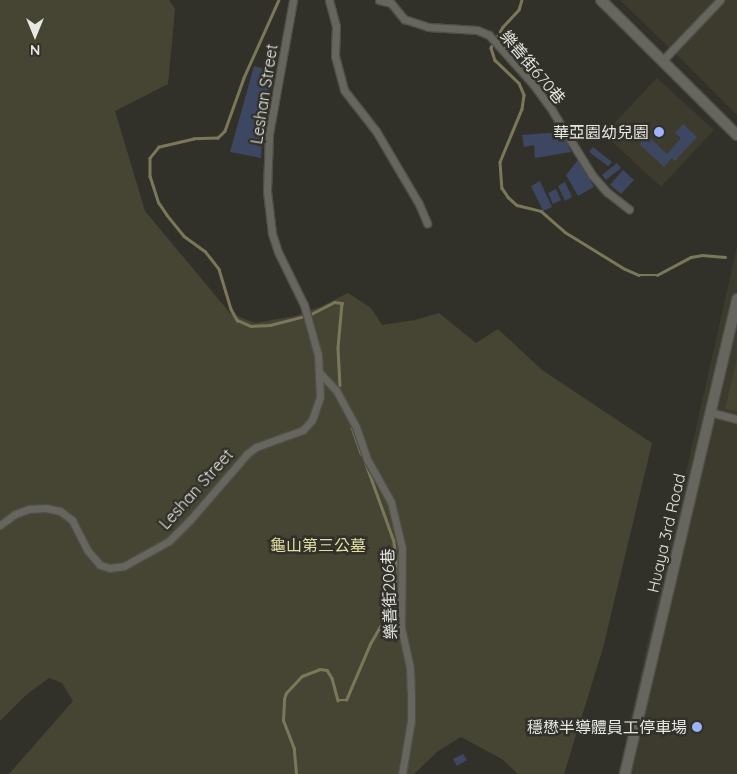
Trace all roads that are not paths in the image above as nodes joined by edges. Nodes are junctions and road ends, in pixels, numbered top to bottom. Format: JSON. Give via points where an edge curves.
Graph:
{"nodes":[{"id":1,"x":293,"y":0,"type":"edge"},
{"id":2,"x":329,"y":0,"type":"edge"},
{"id":3,"x":379,"y":0,"type":"edge"},
{"id":4,"x":602,"y":0,"type":"edge"},
{"id":5,"x":720,"y":0,"type":"edge"},
{"id":6,"x":663,"y":60,"type":"junction"},
{"id":7,"x":737,"y":135,"type":"edge"},
{"id":8,"x":629,"y":209,"type":"dead end"},
{"id":9,"x":427,"y":223,"type":"dead end"},
{"id":10,"x":737,"y":299,"type":"edge"},
{"id":11,"x":319,"y":372,"type":"junction"},
{"id":12,"x":710,"y":412,"type":"junction"},
{"id":13,"x":737,"y":419,"type":"edge"},
{"id":14,"x":0,"y":525,"type":"edge"},
{"id":15,"x":402,"y":774,"type":"edge"},
{"id":16,"x":624,"y":774,"type":"edge"}],
"edges":[{"from":1,"to":11,"type":"street","name":"Leshan Street","via":[[270,126],[267,191],[272,233],[310,322]]},
{"from":2,"to":9,"type":"street","via":[[336,26],[335,56],[344,90],[376,131]]},
{"from":3,"to":8,"type":"street","name":"樂善街670巷","via":[[392,3],[404,19],[428,27],[477,30],[489,35],[533,84],[592,175]]},
{"from":4,"to":6,"type":"street"},
{"from":5,"to":6,"type":"street"},
{"from":6,"to":7,"type":"street"},
{"from":10,"to":12,"type":"street","name":"Huaya 3rd Road"},
{"from":11,"to":14,"type":"street","name":"Leshan Street","via":[[318,409],[303,430],[246,454],[169,540],[124,566],[110,568],[100,565],[88,551],[72,520],[60,511],[29,509]]},
{"from":11,"to":15,"type":"street","name":"樂善街206巷","via":[[336,390],[356,427],[367,459],[391,502],[402,548],[401,627],[410,668],[411,721]]},
{"from":12,"to":13,"type":"street"},
{"from":12,"to":16,"type":"street","name":"Huaya 3rd Road"}]}
